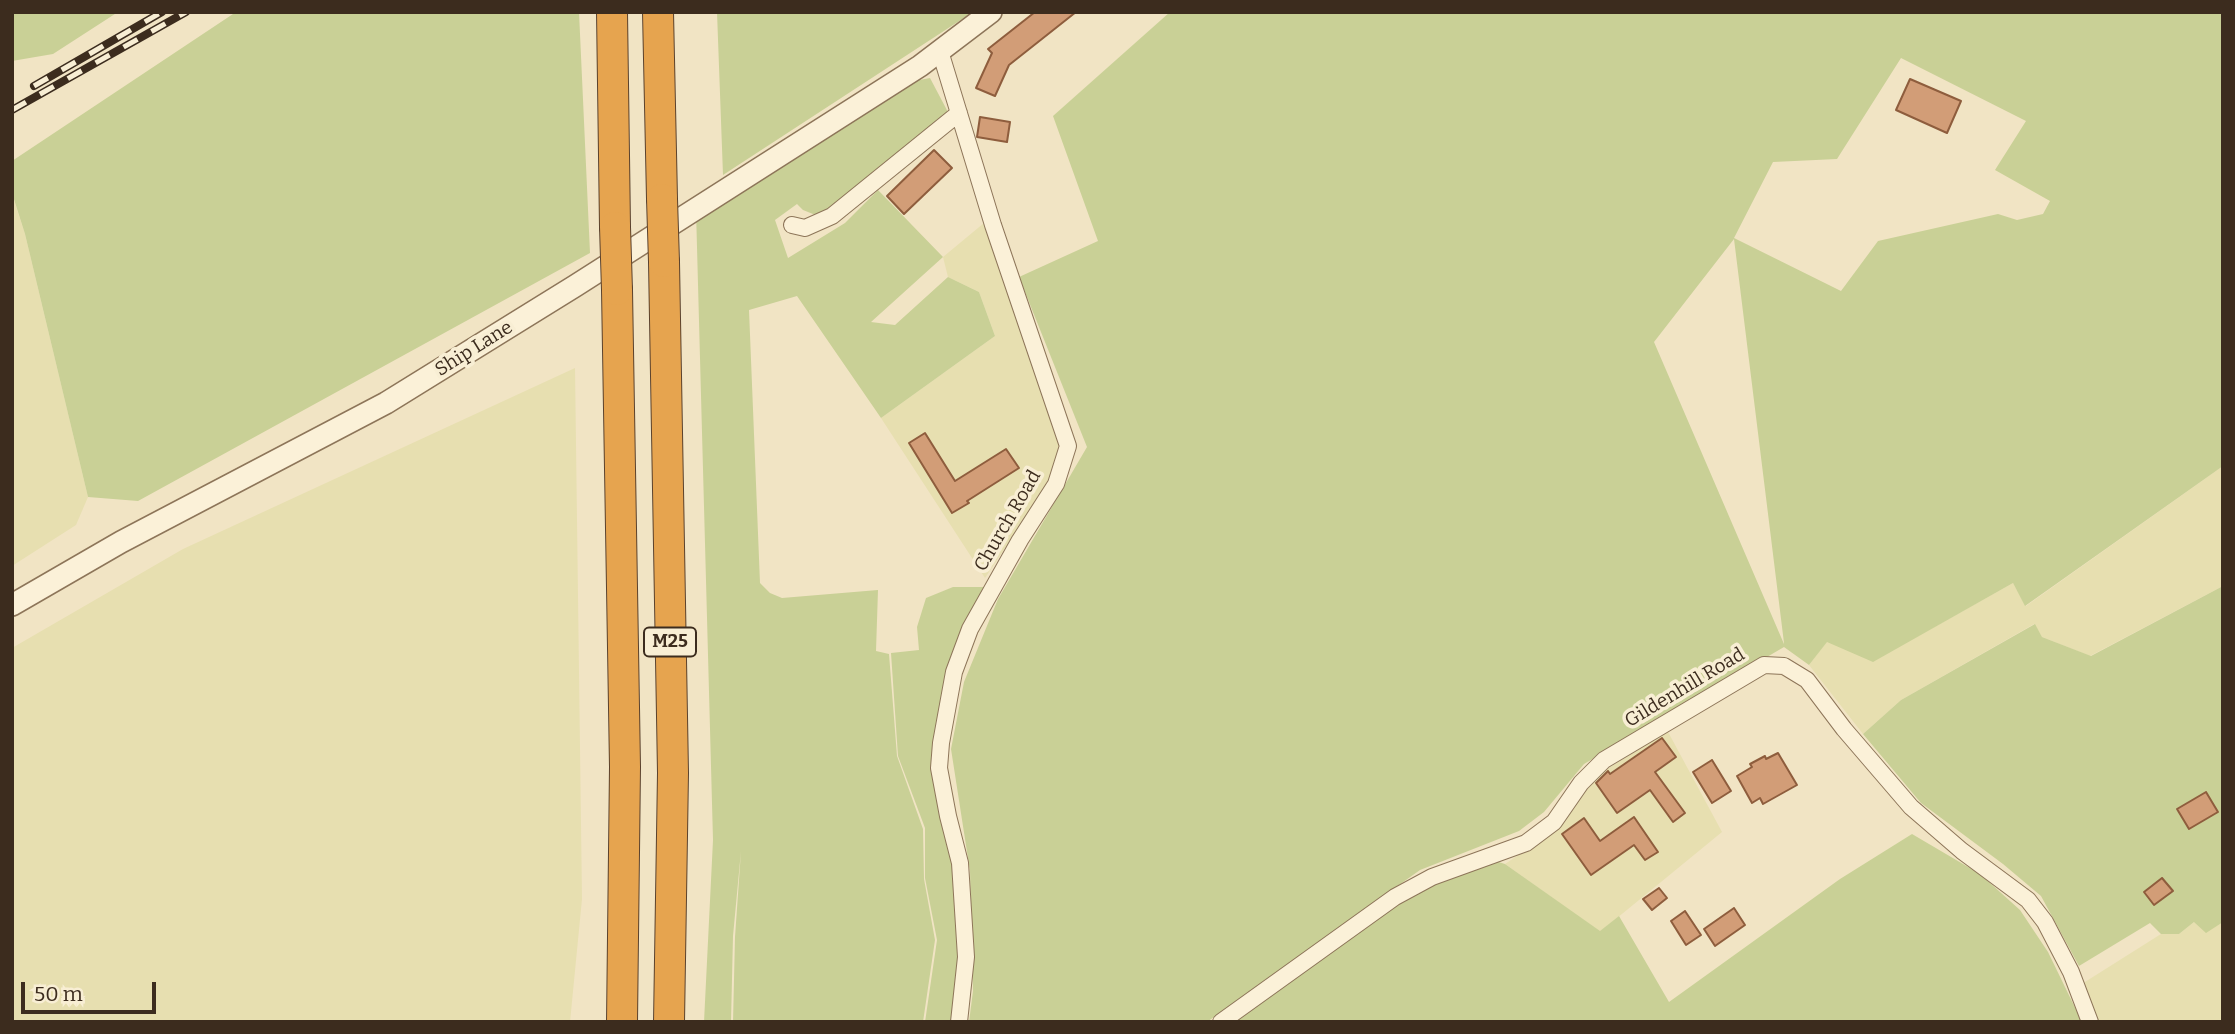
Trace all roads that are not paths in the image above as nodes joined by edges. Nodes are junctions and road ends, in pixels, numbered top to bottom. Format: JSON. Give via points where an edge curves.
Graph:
{"nodes":[{"id":1,"x":612,"y":12,"type":"edge"},
{"id":2,"x":658,"y":12,"type":"edge"},
{"id":3,"x":991,"y":12,"type":"edge"},
{"id":4,"x":940,"y":51,"type":"junction"},
{"id":5,"x":959,"y":113,"type":"junction"},
{"id":6,"x":792,"y":225,"type":"dead end"},
{"id":7,"x":12,"y":605,"type":"edge"},
{"id":8,"x":622,"y":1022,"type":"edge"},
{"id":9,"x":669,"y":1022,"type":"edge"},
{"id":10,"x":960,"y":1022,"type":"edge"},
{"id":11,"x":1221,"y":1022,"type":"edge"},
{"id":12,"x":2090,"y":1022,"type":"edge"}],
"edges":[{"from":1,"to":8,"type":"highway","number":"M25","bridge":true,"via":[[625,767]]},
{"from":2,"to":9,"type":"highway","number":"M25","bridge":true,"via":[[673,774]]},
{"from":3,"to":4,"type":"street","name":"Ship Lane"},
{"from":4,"to":5,"type":"street","name":"Church Road"},
{"from":4,"to":7,"type":"street","name":"Ship Lane","via":[[386,403],[121,542]]},
{"from":5,"to":6,"type":"street","via":[[832,216],[806,228]]},
{"from":5,"to":10,"type":"street","name":"Church Road","via":[[1068,446],[1056,484],[970,629],[954,672],[940,743],[939,768],[960,863],[966,957]]},
{"from":11,"to":12,"type":"street","name":"Gildenhill Road","via":[[1395,898],[1433,877],[1526,843],[1554,822],[1604,760],[1764,665],[1784,666],[1807,680],[1911,807],[2028,900],[2071,972]]}]}
